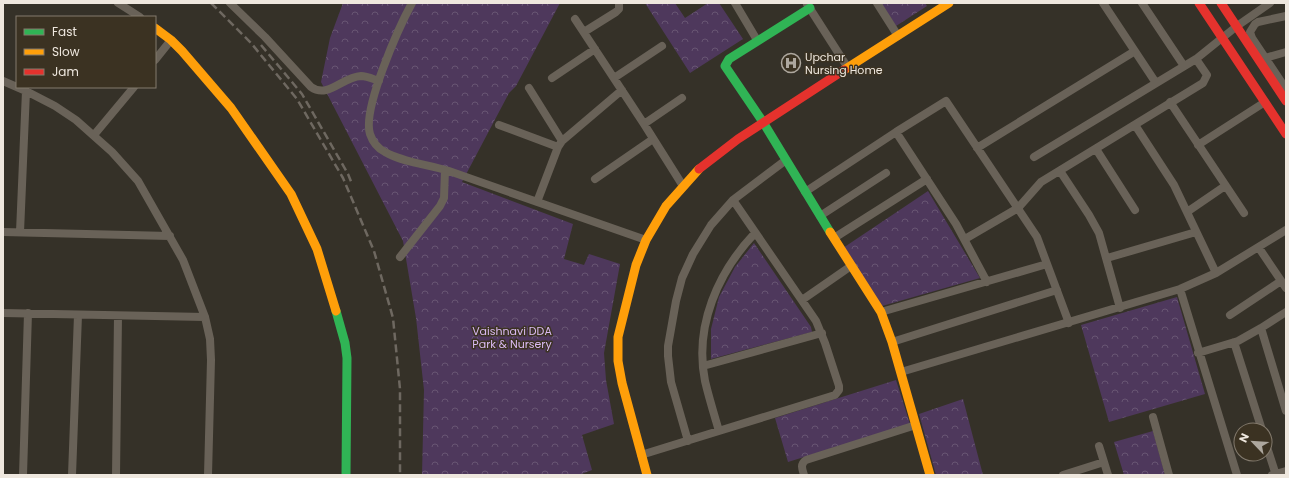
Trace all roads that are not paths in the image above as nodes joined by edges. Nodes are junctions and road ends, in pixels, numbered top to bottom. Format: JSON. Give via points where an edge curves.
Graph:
{"nodes":[{"id":1,"x":118,"y":3,"type":"edge"},
{"id":2,"x":230,"y":3,"type":"edge"},
{"id":3,"x":412,"y":3,"type":"edge"},
{"id":4,"x":619,"y":3,"type":"edge"},
{"id":5,"x":735,"y":3,"type":"edge"},
{"id":6,"x":877,"y":3,"type":"edge"},
{"id":7,"x":949,"y":3,"type":"edge"},
{"id":8,"x":1103,"y":3,"type":"edge"},
{"id":9,"x":1142,"y":3,"type":"edge"},
{"id":10,"x":1199,"y":3,"type":"edge"},
{"id":11,"x":1221,"y":3,"type":"edge"},
{"id":12,"x":1270,"y":3,"type":"edge"},
{"id":13,"x":808,"y":5,"type":"edge"},
{"id":14,"x":138,"y":16,"type":"edge"},
{"id":15,"x":1286,"y":16,"type":"edge"},
{"id":16,"x":575,"y":19,"type":"dead end"},
{"id":17,"x":1237,"y":26,"type":"junction"},
{"id":18,"x":156,"y":29,"type":"edge"},
{"id":19,"x":584,"y":32,"type":"junction"},
{"id":20,"x":898,"y":36,"type":"junction"},
{"id":21,"x":1222,"y":37,"type":"junction"},
{"id":22,"x":171,"y":40,"type":"junction"},
{"id":23,"x":757,"y":40,"type":"junction"},
{"id":24,"x":662,"y":46,"type":"dead end"},
{"id":25,"x":595,"y":49,"type":"junction"},
{"id":26,"x":1135,"y":51,"type":"junction"},
{"id":27,"x":1286,"y":52,"type":"edge"},
{"id":28,"x":1265,"y":58,"type":"junction"},
{"id":29,"x":156,"y":59,"type":"edge"},
{"id":30,"x":1196,"y":59,"type":"junction"},
{"id":31,"x":1184,"y":66,"type":"junction"},
{"id":32,"x":848,"y":68,"type":"junction"},
{"id":33,"x":552,"y":78,"type":"dead end"},
{"id":34,"x":614,"y":78,"type":"junction"},
{"id":35,"x":3,"y":81,"type":"edge"},
{"id":36,"x":379,"y":81,"type":"junction"},
{"id":37,"x":1156,"y":82,"type":"junction"},
{"id":38,"x":1285,"y":86,"type":"edge"},
{"id":39,"x":16,"y":87,"type":"edge"},
{"id":40,"x":19,"y":88,"type":"edge"},
{"id":41,"x":133,"y":88,"type":"edge"},
{"id":42,"x":529,"y":88,"type":"dead end"},
{"id":43,"x":622,"y":90,"type":"junction"},
{"id":44,"x":26,"y":91,"type":"junction"},
{"id":45,"x":682,"y":98,"type":"dead end"},
{"id":46,"x":1286,"y":101,"type":"edge"},
{"id":47,"x":1170,"y":102,"type":"junction"},
{"id":48,"x":1265,"y":102,"type":"junction"},
{"id":49,"x":763,"y":122,"type":"junction"},
{"id":50,"x":644,"y":124,"type":"junction"},
{"id":51,"x":499,"y":125,"type":"dead end"},
{"id":52,"x":1135,"y":125,"type":"junction"},
{"id":53,"x":896,"y":132,"type":"junction"},
{"id":54,"x":1286,"y":134,"type":"edge"},
{"id":55,"x":94,"y":135,"type":"junction"},
{"id":56,"x":654,"y":139,"type":"junction"},
{"id":57,"x":560,"y":144,"type":"junction"},
{"id":58,"x":1198,"y":145,"type":"junction"},
{"id":59,"x":977,"y":148,"type":"junction"},
{"id":60,"x":1096,"y":149,"type":"junction"},
{"id":61,"x":1034,"y":157,"type":"dead end"},
{"id":62,"x":786,"y":160,"type":"junction"},
{"id":63,"x":445,"y":170,"type":"junction"},
{"id":64,"x":1060,"y":171,"type":"junction"},
{"id":65,"x":886,"y":173,"type":"dead end"},
{"id":66,"x":927,"y":178,"type":"junction"},
{"id":67,"x":595,"y":179,"type":"dead end"},
{"id":68,"x":683,"y":186,"type":"junction"},
{"id":69,"x":1225,"y":186,"type":"junction"},
{"id":70,"x":805,"y":192,"type":"junction"},
{"id":71,"x":733,"y":200,"type":"junction"},
{"id":72,"x":537,"y":202,"type":"junction"},
{"id":73,"x":1018,"y":208,"type":"junction"},
{"id":74,"x":1135,"y":210,"type":"dead end"},
{"id":75,"x":1187,"y":212,"type":"junction"},
{"id":76,"x":1244,"y":213,"type":"dead end"},
{"id":77,"x":820,"y":216,"type":"junction"},
{"id":78,"x":1286,"y":230,"type":"edge"},
{"id":79,"x":3,"y":232,"type":"edge"},
{"id":80,"x":20,"y":232,"type":"junction"},
{"id":81,"x":1196,"y":232,"type":"junction"},
{"id":82,"x":755,"y":233,"type":"junction"},
{"id":83,"x":170,"y":236,"type":"junction"},
{"id":84,"x":834,"y":238,"type":"junction"},
{"id":85,"x":965,"y":239,"type":"junction"},
{"id":86,"x":646,"y":240,"type":"junction"},
{"id":87,"x":1259,"y":248,"type":"junction"},
{"id":88,"x":400,"y":257,"type":"dead end"},
{"id":89,"x":1107,"y":258,"type":"junction"},
{"id":90,"x":1047,"y":264,"type":"junction"},
{"id":91,"x":851,"y":266,"type":"junction"},
{"id":92,"x":1216,"y":273,"type":"junction"},
{"id":93,"x":987,"y":282,"type":"junction"},
{"id":94,"x":1284,"y":284,"type":"edge"},
{"id":95,"x":1057,"y":290,"type":"junction"},
{"id":96,"x":1180,"y":290,"type":"junction"},
{"id":97,"x":802,"y":300,"type":"junction"},
{"id":98,"x":1120,"y":308,"type":"junction"},
{"id":99,"x":881,"y":312,"type":"junction"},
{"id":100,"x":1286,"y":312,"type":"edge"},
{"id":101,"x":3,"y":313,"type":"edge"},
{"id":102,"x":28,"y":314,"type":"junction"},
{"id":103,"x":78,"y":315,"type":"junction"},
{"id":104,"x":1230,"y":315,"type":"dead end"},
{"id":105,"x":118,"y":316,"type":"junction"},
{"id":106,"x":205,"y":317,"type":"junction"},
{"id":107,"x":1069,"y":323,"type":"junction"},
{"id":108,"x":1261,"y":328,"type":"junction"},
{"id":109,"x":822,"y":333,"type":"junction"},
{"id":110,"x":892,"y":342,"type":"junction"},
{"id":111,"x":1234,"y":342,"type":"junction"},
{"id":112,"x":1198,"y":353,"type":"junction"},
{"id":113,"x":703,"y":366,"type":"junction"},
{"id":114,"x":901,"y":372,"type":"junction"},
{"id":115,"x":1286,"y":411,"type":"edge"},
{"id":116,"x":1153,"y":417,"type":"dead end"},
{"id":117,"x":1259,"y":422,"type":"edge"},
{"id":118,"x":916,"y":425,"type":"junction"},
{"id":119,"x":719,"y":431,"type":"junction"},
{"id":120,"x":688,"y":441,"type":"junction"},
{"id":121,"x":1099,"y":446,"type":"dead end"},
{"id":122,"x":641,"y":455,"type":"junction"},
{"id":123,"x":1104,"y":462,"type":"junction"},
{"id":124,"x":1271,"y":462,"type":"edge"},
{"id":125,"x":1286,"y":471,"type":"edge"},
{"id":126,"x":1076,"y":473,"type":"edge"},
{"id":127,"x":23,"y":475,"type":"edge"},
{"id":128,"x":72,"y":475,"type":"edge"},
{"id":129,"x":116,"y":475,"type":"edge"},
{"id":130,"x":208,"y":475,"type":"edge"},
{"id":131,"x":346,"y":475,"type":"edge"},
{"id":132,"x":647,"y":475,"type":"edge"},
{"id":133,"x":804,"y":475,"type":"edge"},
{"id":134,"x":930,"y":475,"type":"edge"},
{"id":135,"x":1063,"y":475,"type":"edge"},
{"id":136,"x":1108,"y":475,"type":"edge"},
{"id":137,"x":1169,"y":475,"type":"edge"},
{"id":138,"x":1237,"y":475,"type":"edge"},
{"id":139,"x":1274,"y":475,"type":"edge"}],
"edges":[{"from":1,"to":14,"type":"street"},
{"from":2,"to":36,"type":"street","via":[[315,90],[326,91],[359,76]]},
{"from":3,"to":36,"type":"street"},
{"from":4,"to":19,"type":"street","via":[[616,12]]},
{"from":5,"to":23,"type":"street"},
{"from":6,"to":20,"type":"street"},
{"from":7,"to":20,"type":"street"},
{"from":8,"to":26,"type":"street"},
{"from":9,"to":31,"type":"street"},
{"from":10,"to":21,"type":"street"},
{"from":11,"to":17,"type":"street"},
{"from":12,"to":17,"type":"street"},
{"from":13,"to":23,"type":"street"},
{"from":13,"to":32,"type":"street"},
{"from":15,"to":28,"type":"street","via":[[1258,22],[1251,29],[1250,34]]},
{"from":16,"to":19,"type":"street"},
{"from":17,"to":21,"type":"street"},
{"from":17,"to":46,"type":"street"},
{"from":18,"to":22,"type":"street"},
{"from":19,"to":25,"type":"street"},
{"from":20,"to":32,"type":"street"},
{"from":21,"to":30,"type":"street"},
{"from":21,"to":48,"type":"street"},
{"from":22,"to":29,"type":"street"},
{"from":22,"to":131,"type":"street","via":[[231,108],[280,178],[291,194],[317,249],[345,343],[347,358]]},
{"from":23,"to":49,"type":"street","via":[[729,59],[725,66]]},
{"from":24,"to":34,"type":"street"},
{"from":25,"to":33,"type":"street"},
{"from":25,"to":34,"type":"street"},
{"from":26,"to":37,"type":"street"},
{"from":26,"to":59,"type":"street"},
{"from":27,"to":28,"type":"street"},
{"from":28,"to":38,"type":"street"},
{"from":30,"to":31,"type":"street"},
{"from":30,"to":47,"type":"street","via":[[1207,75],[1206,78]]},
{"from":31,"to":37,"type":"street"},
{"from":32,"to":49,"type":"street"},
{"from":34,"to":43,"type":"street"},
{"from":35,"to":39,"type":"street"},
{"from":36,"to":63,"type":"street","via":[[369,128],[377,148],[394,156]]},
{"from":37,"to":61,"type":"street"},
{"from":40,"to":44,"type":"street"},
{"from":41,"to":55,"type":"street"},
{"from":42,"to":57,"type":"street"},
{"from":43,"to":50,"type":"street"},
{"from":43,"to":57,"type":"street"},
{"from":44,"to":55,"type":"street","via":[[55,106]]},
{"from":44,"to":80,"type":"street"},
{"from":45,"to":50,"type":"street"},
{"from":47,"to":52,"type":"street"},
{"from":47,"to":58,"type":"street"},
{"from":48,"to":54,"type":"street"},
{"from":48,"to":58,"type":"street"},
{"from":49,"to":62,"type":"street"},
{"from":49,"to":68,"type":"street","via":[[703,165]]},
{"from":50,"to":56,"type":"street"},
{"from":51,"to":57,"type":"street"},
{"from":52,"to":60,"type":"street"},
{"from":52,"to":75,"type":"street","via":[[1174,185]]},
{"from":53,"to":59,"type":"street","via":[[946,101]]},
{"from":53,"to":66,"type":"street"},
{"from":53,"to":70,"type":"street"},
{"from":55,"to":83,"type":"street","via":[[138,181]]},
{"from":56,"to":67,"type":"street"},
{"from":56,"to":68,"type":"street"},
{"from":57,"to":72,"type":"street"},
{"from":58,"to":69,"type":"street"},
{"from":59,"to":73,"type":"street"},
{"from":60,"to":64,"type":"street"},
{"from":60,"to":74,"type":"street"},
{"from":62,"to":70,"type":"street"},
{"from":62,"to":71,"type":"street"},
{"from":63,"to":72,"type":"street"},
{"from":63,"to":88,"type":"street","via":[[444,198],[440,206]]},
{"from":64,"to":73,"type":"street","via":[[1041,182]]},
{"from":64,"to":89,"type":"street","via":[[1100,233]]},
{"from":65,"to":77,"type":"street"},
{"from":66,"to":84,"type":"street"},
{"from":66,"to":85,"type":"street"},
{"from":68,"to":86,"type":"street","via":[[666,206]]},
{"from":69,"to":75,"type":"street"},
{"from":69,"to":76,"type":"street"},
{"from":70,"to":77,"type":"street"},
{"from":71,"to":82,"type":"street"},
{"from":71,"to":120,"type":"street","via":[[711,226],[693,254],[682,278],[676,301],[668,356],[672,382]]},
{"from":72,"to":86,"type":"street"},
{"from":73,"to":85,"type":"street"},
{"from":73,"to":90,"type":"street","via":[[1038,237]]},
{"from":75,"to":81,"type":"street"},
{"from":77,"to":84,"type":"street"},
{"from":78,"to":87,"type":"street"},
{"from":79,"to":80,"type":"street"},
{"from":80,"to":83,"type":"street"},
{"from":81,"to":89,"type":"street"},
{"from":81,"to":92,"type":"street"},
{"from":82,"to":97,"type":"street"},
{"from":82,"to":113,"type":"street","via":[[734,258],[712,298],[703,341]]},
{"from":83,"to":106,"type":"street","via":[[190,276]]},
{"from":84,"to":91,"type":"street"},
{"from":85,"to":93,"type":"street"},
{"from":86,"to":122,"type":"street","via":[[636,266],[618,337],[622,384]]},
{"from":87,"to":92,"type":"street"},
{"from":87,"to":94,"type":"street"},
{"from":89,"to":98,"type":"street"},
{"from":90,"to":93,"type":"street"},
{"from":90,"to":95,"type":"street"},
{"from":91,"to":97,"type":"street"},
{"from":91,"to":99,"type":"street"},
{"from":92,"to":96,"type":"street"},
{"from":93,"to":99,"type":"street"},
{"from":94,"to":104,"type":"street"},
{"from":95,"to":107,"type":"street"},
{"from":95,"to":110,"type":"street"},
{"from":96,"to":98,"type":"street"},
{"from":96,"to":112,"type":"street"},
{"from":97,"to":109,"type":"street"},
{"from":98,"to":107,"type":"street"},
{"from":99,"to":110,"type":"street"},
{"from":100,"to":108,"type":"street"},
{"from":101,"to":102,"type":"street"},
{"from":102,"to":103,"type":"street"},
{"from":102,"to":127,"type":"street"},
{"from":103,"to":105,"type":"street"},
{"from":103,"to":128,"type":"street"},
{"from":105,"to":106,"type":"street"},
{"from":105,"to":129,"type":"street"},
{"from":106,"to":130,"type":"street","via":[[211,360]]},
{"from":107,"to":114,"type":"street"},
{"from":108,"to":111,"type":"street"},
{"from":108,"to":115,"type":"street"},
{"from":109,"to":113,"type":"street"},
{"from":109,"to":119,"type":"street","via":[[839,386],[838,393]]},
{"from":110,"to":114,"type":"street"},
{"from":111,"to":112,"type":"street"},
{"from":111,"to":117,"type":"street"},
{"from":112,"to":138,"type":"street"},
{"from":113,"to":119,"type":"street"},
{"from":114,"to":118,"type":"street"},
{"from":116,"to":137,"type":"street"},
{"from":118,"to":133,"type":"street","via":[[806,460],[802,466]]},
{"from":118,"to":134,"type":"street"},
{"from":119,"to":120,"type":"street"},
{"from":120,"to":122,"type":"street"},
{"from":121,"to":123,"type":"street"},
{"from":122,"to":132,"type":"street"},
{"from":123,"to":126,"type":"street"},
{"from":123,"to":136,"type":"street"},
{"from":124,"to":139,"type":"street"},
{"from":125,"to":139,"type":"street"},
{"from":126,"to":135,"type":"street"}]}
